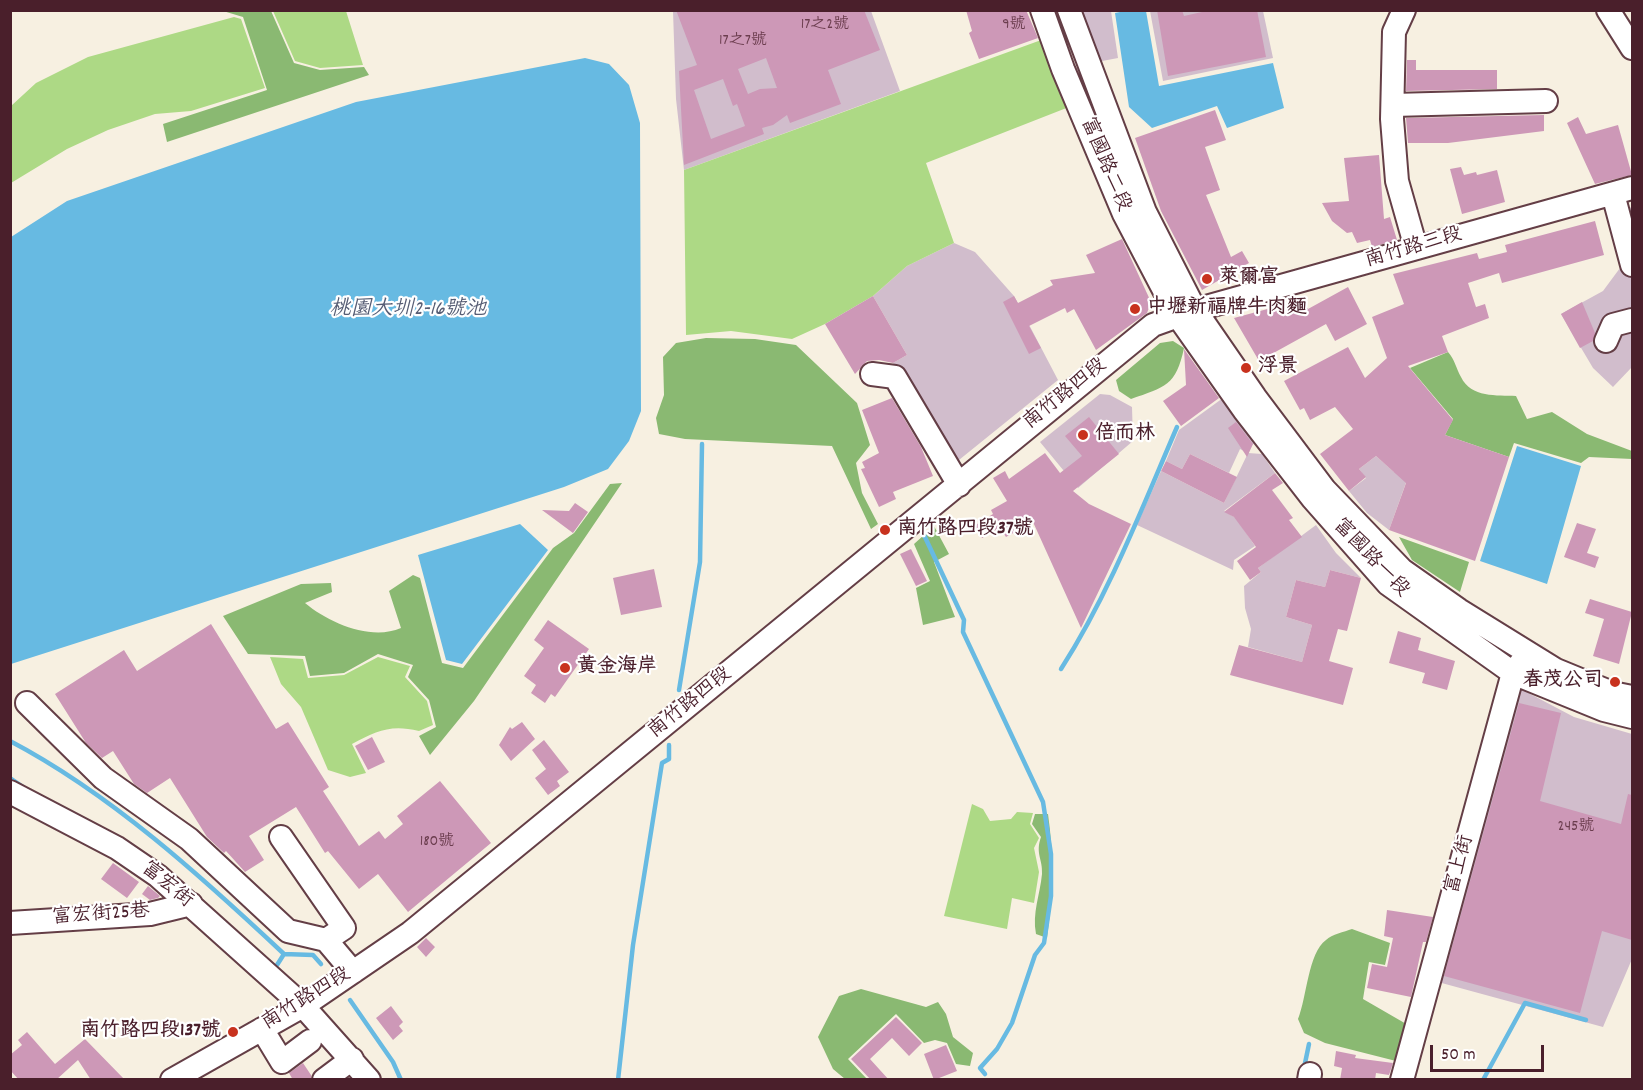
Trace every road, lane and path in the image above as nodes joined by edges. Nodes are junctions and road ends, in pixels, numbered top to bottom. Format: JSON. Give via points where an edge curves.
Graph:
{"nodes":[{"id":1,"x":1042,"y":10,"type":"edge"},
{"id":2,"x":1069,"y":10,"type":"edge"},
{"id":3,"x":1404,"y":10,"type":"edge"},
{"id":4,"x":1608,"y":10,"type":"edge"},
{"id":5,"x":1632,"y":48,"type":"edge"},
{"id":6,"x":1546,"y":101,"type":"dead end"},
{"id":7,"x":1393,"y":105,"type":"junction"},
{"id":8,"x":1623,"y":191,"type":"edge"},
{"id":9,"x":1416,"y":248,"type":"junction"},
{"id":10,"x":1632,"y":265,"type":"edge"},
{"id":11,"x":1186,"y":313,"type":"junction"},
{"id":12,"x":1632,"y":320,"type":"edge"},
{"id":13,"x":1606,"y":341,"type":"dead end"},
{"id":14,"x":872,"y":374,"type":"dead end"},
{"id":15,"x":959,"y":485,"type":"junction"},
{"id":16,"x":1527,"y":653,"type":"junction"},
{"id":17,"x":1513,"y":673,"type":"junction"},
{"id":18,"x":1632,"y":697,"type":"edge"},
{"id":19,"x":27,"y":703,"type":"dead end"},
{"id":20,"x":1632,"y":717,"type":"edge"},
{"id":21,"x":10,"y":792,"type":"edge"},
{"id":22,"x":281,"y":837,"type":"dead end"},
{"id":23,"x":190,"y":904,"type":"junction"},
{"id":24,"x":10,"y":923,"type":"edge"},
{"id":25,"x":326,"y":940,"type":"junction"},
{"id":26,"x":353,"y":972,"type":"junction"},
{"id":27,"x":303,"y":1006,"type":"junction"},
{"id":28,"x":261,"y":1029,"type":"junction"},
{"id":29,"x":310,"y":1041,"type":"dead end"},
{"id":30,"x":352,"y":1059,"type":"junction"},
{"id":31,"x":172,"y":1080,"type":"edge"},
{"id":32,"x":324,"y":1080,"type":"edge"},
{"id":33,"x":369,"y":1080,"type":"edge"},
{"id":34,"x":1402,"y":1080,"type":"edge"}],
"edges":[{"from":1,"to":11,"type":"street","name":"富國路二段","via":[[1124,214]]},
{"from":2,"to":11,"type":"street","name":"富國路二段"},
{"from":3,"to":7,"type":"street","via":[[1394,32]]},
{"from":4,"to":5,"type":"street"},
{"from":6,"to":7,"type":"street"},
{"from":7,"to":9,"type":"street","via":[[1397,181]]},
{"from":8,"to":9,"type":"street","name":"南竹路三段"},
{"from":8,"to":10,"type":"street"},
{"from":9,"to":11,"type":"street","name":"南竹路三段"},
{"from":11,"to":15,"type":"street","name":"南竹路四段","via":[[1153,325]]},
{"from":11,"to":16,"type":"street","name":"富國路一段","via":[[1325,490],[1402,570]]},
{"from":11,"to":17,"type":"street","name":"富國路一段","via":[[1244,410],[1313,499],[1388,584]]},
{"from":12,"to":13,"type":"street","via":[[1613,325]]},
{"from":14,"to":15,"type":"street","via":[[895,377]]},
{"from":15,"to":26,"type":"street","name":"南竹路四段","via":[[410,933]]},
{"from":16,"to":17,"type":"street","name":"富上街"},
{"from":16,"to":18,"type":"street","name":"富國路一段","via":[[1556,670]]},
{"from":17,"to":20,"type":"street","name":"富國路一段","via":[[1604,710]]},
{"from":17,"to":34,"type":"street","name":"富上街"},
{"from":19,"to":25,"type":"street","via":[[103,777],[189,839],[288,931]]},
{"from":21,"to":23,"type":"street","name":"富宏街","via":[[117,848]]},
{"from":22,"to":25,"type":"street","via":[[344,928]]},
{"from":23,"to":24,"type":"street","name":"富宏街25巷","via":[[150,914]]},
{"from":23,"to":27,"type":"street","name":"富宏街"},
{"from":25,"to":26,"type":"street"},
{"from":26,"to":27,"type":"street","name":"南竹路四段"},
{"from":27,"to":28,"type":"street","name":"南竹路四段"},
{"from":27,"to":30,"type":"street","name":"富宏街"},
{"from":28,"to":29,"type":"street","via":[[282,1062]]},
{"from":28,"to":31,"type":"street","name":"南竹路四段"},
{"from":30,"to":32,"type":"street"},
{"from":30,"to":33,"type":"street","name":"富宏街"}]}
